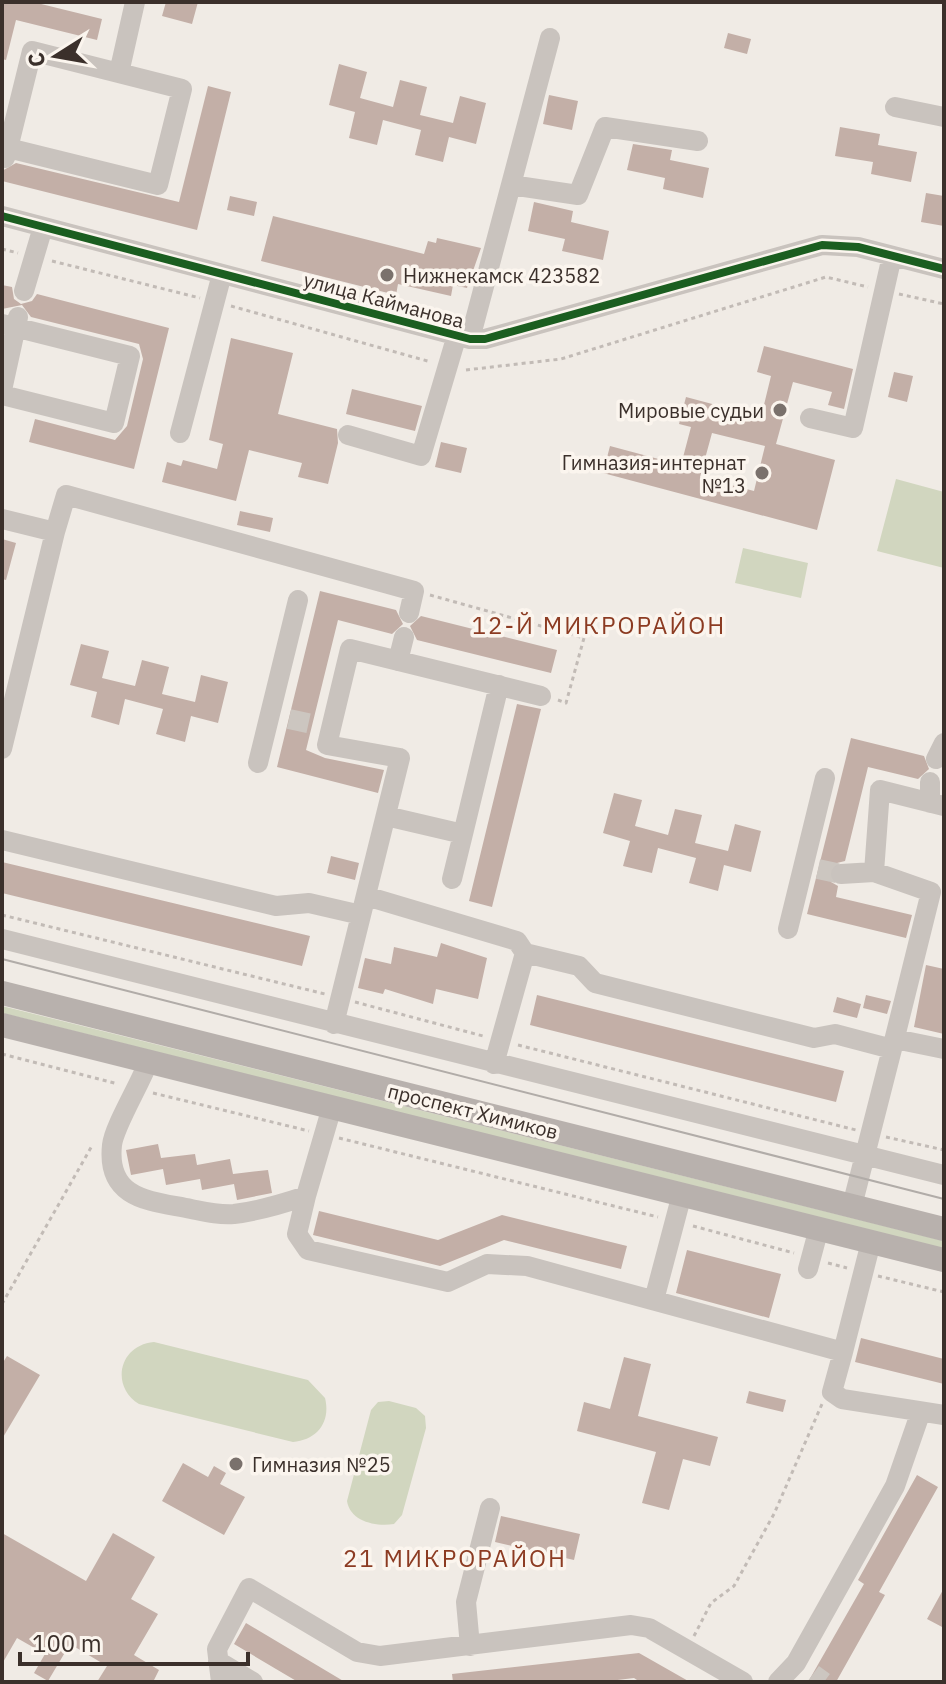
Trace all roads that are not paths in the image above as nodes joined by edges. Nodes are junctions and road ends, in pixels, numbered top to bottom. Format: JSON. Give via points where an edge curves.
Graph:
{"nodes":[{"id":1,"x":135,"y":2,"type":"edge"},
{"id":2,"x":550,"y":38,"type":"dead end"},
{"id":3,"x":119,"y":73,"type":"junction"},
{"id":4,"x":895,"y":107,"type":"dead end"},
{"id":5,"x":944,"y":117,"type":"edge"},
{"id":6,"x":698,"y":141,"type":"dead end"},
{"id":7,"x":511,"y":185,"type":"junction"},
{"id":8,"x":2,"y":216,"type":"edge"},
{"id":9,"x":43,"y":227,"type":"junction"},
{"id":10,"x":892,"y":256,"type":"junction"},
{"id":11,"x":944,"y":269,"type":"edge"},
{"id":12,"x":222,"y":274,"type":"junction"},
{"id":13,"x":24,"y":291,"type":"dead end"},
{"id":14,"x":13,"y":322,"type":"edge"},
{"id":15,"x":463,"y":337,"type":"junction"},
{"id":16,"x":2,"y":392,"type":"edge"},
{"id":17,"x":810,"y":418,"type":"dead end"},
{"id":18,"x":180,"y":433,"type":"dead end"},
{"id":19,"x":348,"y":435,"type":"dead end"},
{"id":20,"x":2,"y":519,"type":"edge"},
{"id":21,"x":55,"y":532,"type":"junction"},
{"id":22,"x":298,"y":600,"type":"dead end"},
{"id":23,"x":409,"y":613,"type":"dead end"},
{"id":24,"x":404,"y":637,"type":"dead end"},
{"id":25,"x":398,"y":661,"type":"junction"},
{"id":26,"x":499,"y":685,"type":"junction"},
{"id":27,"x":541,"y":696,"type":"road end"},
{"id":28,"x":2,"y":749,"type":"edge"},
{"id":29,"x":258,"y":763,"type":"dead end"},
{"id":30,"x":825,"y":778,"type":"dead end"},
{"id":31,"x":935,"y":797,"type":"edge"},
{"id":32,"x":386,"y":816,"type":"junction"},
{"id":33,"x":463,"y":834,"type":"junction"},
{"id":34,"x":2,"y":840,"type":"edge"},
{"id":35,"x":874,"y":872,"type":"junction"},
{"id":36,"x":841,"y":874,"type":"tunnel mouth"},
{"id":37,"x":452,"y":879,"type":"dead end"},
{"id":38,"x":364,"y":905,"type":"junction"},
{"id":39,"x":788,"y":929,"type":"dead end"},
{"id":40,"x":2,"y":939,"type":"edge"},
{"id":41,"x":525,"y":953,"type":"junction"},
{"id":42,"x":2,"y":993,"type":"edge"},
{"id":43,"x":334,"y":1024,"type":"junction"},
{"id":44,"x":2,"y":1025,"type":"edge"},
{"id":45,"x":893,"y":1044,"type":"junction"},
{"id":46,"x":944,"y":1049,"type":"edge"},
{"id":47,"x":149,"y":1060,"type":"junction"},
{"id":48,"x":494,"y":1064,"type":"junction"},
{"id":49,"x":332,"y":1107,"type":"junction"},
{"id":50,"x":865,"y":1158,"type":"junction"},
{"id":51,"x":944,"y":1175,"type":"edge"},
{"id":52,"x":682,"y":1194,"type":"junction"},
{"id":53,"x":306,"y":1196,"type":"junction"},
{"id":54,"x":852,"y":1206,"type":"junction"},
{"id":55,"x":819,"y":1228,"type":"junction"},
{"id":56,"x":944,"y":1229,"type":"edge"},
{"id":57,"x":871,"y":1242,"type":"junction"},
{"id":58,"x":944,"y":1260,"type":"edge"},
{"id":59,"x":810,"y":1264,"type":"road end"},
{"id":60,"x":654,"y":1300,"type":"junction"},
{"id":61,"x":843,"y":1352,"type":"junction"},
{"id":62,"x":920,"y":1414,"type":"junction"},
{"id":63,"x":944,"y":1415,"type":"edge"},
{"id":64,"x":490,"y":1508,"type":"dead end"},
{"id":65,"x":470,"y":1646,"type":"junction"},
{"id":66,"x":218,"y":1661,"type":"junction"},
{"id":67,"x":221,"y":1682,"type":"edge"},
{"id":68,"x":253,"y":1682,"type":"edge"},
{"id":69,"x":743,"y":1682,"type":"edge"},
{"id":70,"x":778,"y":1682,"type":"edge"}],
"edges":[{"from":1,"to":3,"type":"street"},
{"from":2,"to":7,"type":"street"},
{"from":3,"to":3,"type":"street","via":[[32,51],[6,153],[158,185],[182,89]]},
{"from":4,"to":5,"type":"street"},
{"from":6,"to":7,"type":"street","via":[[605,127],[578,195]]},
{"from":7,"to":15,"type":"street"},
{"from":8,"to":9,"type":"street","name":"улица Кайманова"},
{"from":9,"to":12,"type":"street","name":"улица Кайманова"},
{"from":9,"to":13,"type":"street"},
{"from":10,"to":11,"type":"street","name":"улица Кайманова"},
{"from":10,"to":15,"type":"street","name":"улица Кайманова","via":[[822,245],[485,339]]},
{"from":10,"to":17,"type":"street","via":[[853,428]]},
{"from":12,"to":15,"type":"street","name":"улица Кайманова"},
{"from":12,"to":18,"type":"street"},
{"from":14,"to":16,"type":"street"},
{"from":14,"to":16,"type":"street","via":[[130,356],[114,423]]},
{"from":15,"to":19,"type":"street","via":[[421,456]]},
{"from":20,"to":21,"type":"street"},
{"from":21,"to":23,"type":"street","via":[[66,495],[414,591]]},
{"from":21,"to":28,"type":"street"},
{"from":22,"to":29,"type":"street","via":[[280,716]]},
{"from":24,"to":25,"type":"street"},
{"from":25,"to":26,"type":"street"},
{"from":25,"to":32,"type":"street","via":[[350,649],[321,726],[327,745],[400,758]]},
{"from":26,"to":27,"type":"street"},
{"from":26,"to":33,"type":"street"},
{"from":30,"to":39,"type":"street","via":[[810,869]]},
{"from":31,"to":35,"type":"street","via":[[880,790]]},
{"from":32,"to":33,"type":"street"},
{"from":32,"to":38,"type":"street"},
{"from":33,"to":37,"type":"street"},
{"from":34,"to":38,"type":"street","via":[[276,906]]},
{"from":35,"to":36,"type":"street"},
{"from":35,"to":45,"type":"street","via":[[931,892]]},
{"from":38,"to":41,"type":"street","via":[[517,941]]},
{"from":38,"to":43,"type":"street"},
{"from":40,"to":43,"type":"street"},
{"from":41,"to":45,"type":"street","via":[[579,966],[595,983],[814,1038],[835,1034]]},
{"from":41,"to":48,"type":"street"},
{"from":42,"to":54,"type":"main road","name":"проспект Химиков"},
{"from":43,"to":48,"type":"street"},
{"from":44,"to":47,"type":"main road","name":"проспект Химиков"},
{"from":45,"to":46,"type":"street"},
{"from":45,"to":50,"type":"street"},
{"from":47,"to":49,"type":"main road","name":"проспект Химиков"},
{"from":47,"to":53,"type":"street","via":[[112,1141],[116,1175],[137,1198],[210,1214],[266,1209]]},
{"from":48,"to":50,"type":"street"},
{"from":49,"to":52,"type":"main road","name":"проспект Химиков"},
{"from":49,"to":53,"type":"street"},
{"from":50,"to":51,"type":"street"},
{"from":50,"to":54,"type":"street"},
{"from":52,"to":55,"type":"main road","name":"проспект Химиков"},
{"from":52,"to":60,"type":"street"},
{"from":53,"to":60,"type":"street","via":[[297,1234],[308,1250],[448,1282],[487,1264],[527,1266]]},
{"from":54,"to":56,"type":"main road","name":"проспект Химиков"},
{"from":55,"to":57,"type":"main road","name":"проспект Химиков"},
{"from":55,"to":59,"type":"street"},
{"from":57,"to":58,"type":"main road","name":"проспект Химиков"},
{"from":57,"to":61,"type":"street"},
{"from":60,"to":61,"type":"street"},
{"from":61,"to":62,"type":"street","via":[[832,1392],[842,1399]]},
{"from":62,"to":63,"type":"street"},
{"from":62,"to":70,"type":"street","via":[[895,1486],[804,1669]]},
{"from":64,"to":65,"type":"street","via":[[466,1602]]},
{"from":65,"to":66,"type":"street","via":[[380,1656],[357,1652],[249,1588],[217,1649]]},
{"from":65,"to":69,"type":"street","via":[[631,1625],[649,1628]]},
{"from":66,"to":67,"type":"street"},
{"from":66,"to":68,"type":"street"}]}
